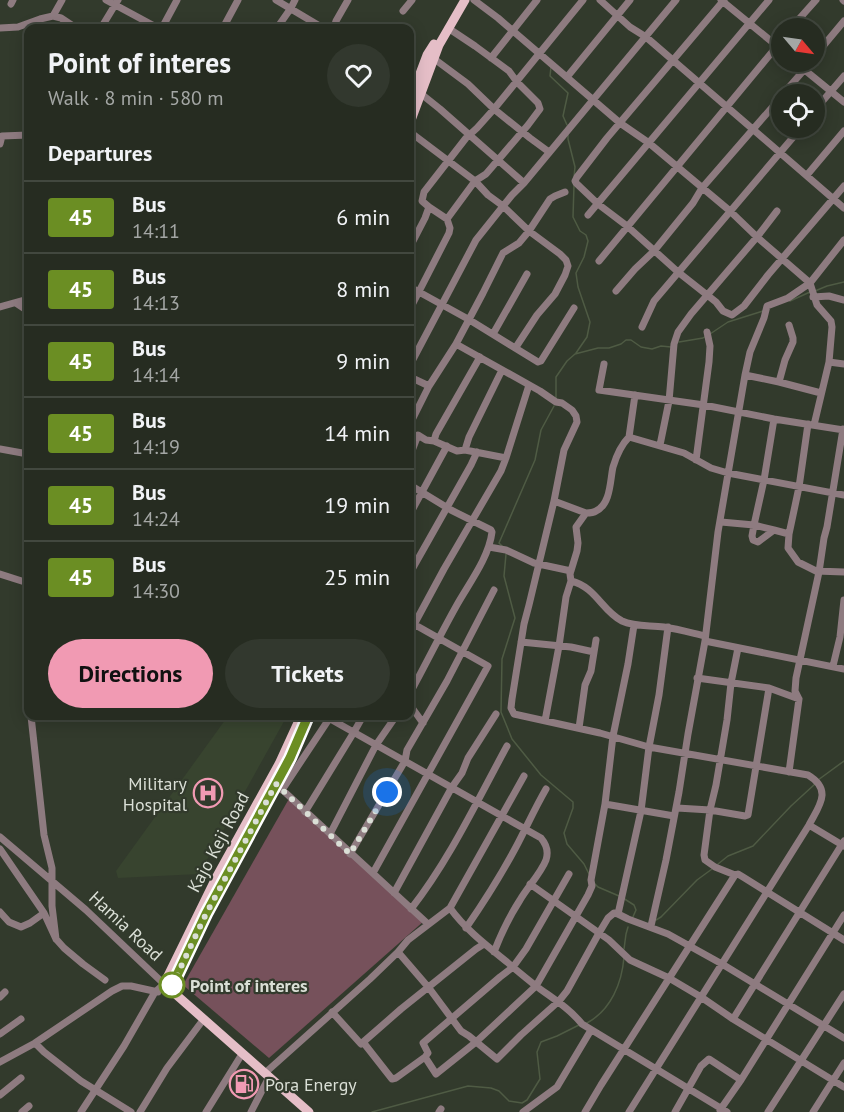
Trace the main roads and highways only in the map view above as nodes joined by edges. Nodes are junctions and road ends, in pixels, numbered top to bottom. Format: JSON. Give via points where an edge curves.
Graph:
{"nodes":[{"id":1,"x":458,"y":0,"type":"edge"},
{"id":2,"x":465,"y":0,"type":"edge"},
{"id":3,"x":414,"y":77,"type":"edge"},
{"id":4,"x":414,"y":111,"type":"edge"},
{"id":5,"x":300,"y":720,"type":"edge"},
{"id":6,"x":306,"y":720,"type":"edge"},
{"id":7,"x":286,"y":758,"type":"junction"},
{"id":8,"x":167,"y":987,"type":"junction"},
{"id":9,"x":309,"y":1112,"type":"edge"}],
"edges":[{"from":1,"to":3,"type":"main road"},
{"from":2,"to":4,"type":"main road","via":[[433,58]]},
{"from":5,"to":7,"type":"main road","name":"Kajo Keji Road"},
{"from":6,"to":7,"type":"main road","name":"Kajo Keji Road"},
{"from":7,"to":8,"type":"main road","name":"Kajo Keji Road","via":[[216,878]]},
{"from":7,"to":8,"type":"main road","name":"Kajo Keji Road","via":[[279,787]]},
{"from":8,"to":9,"type":"main road","name":"Hamia Road"}]}
